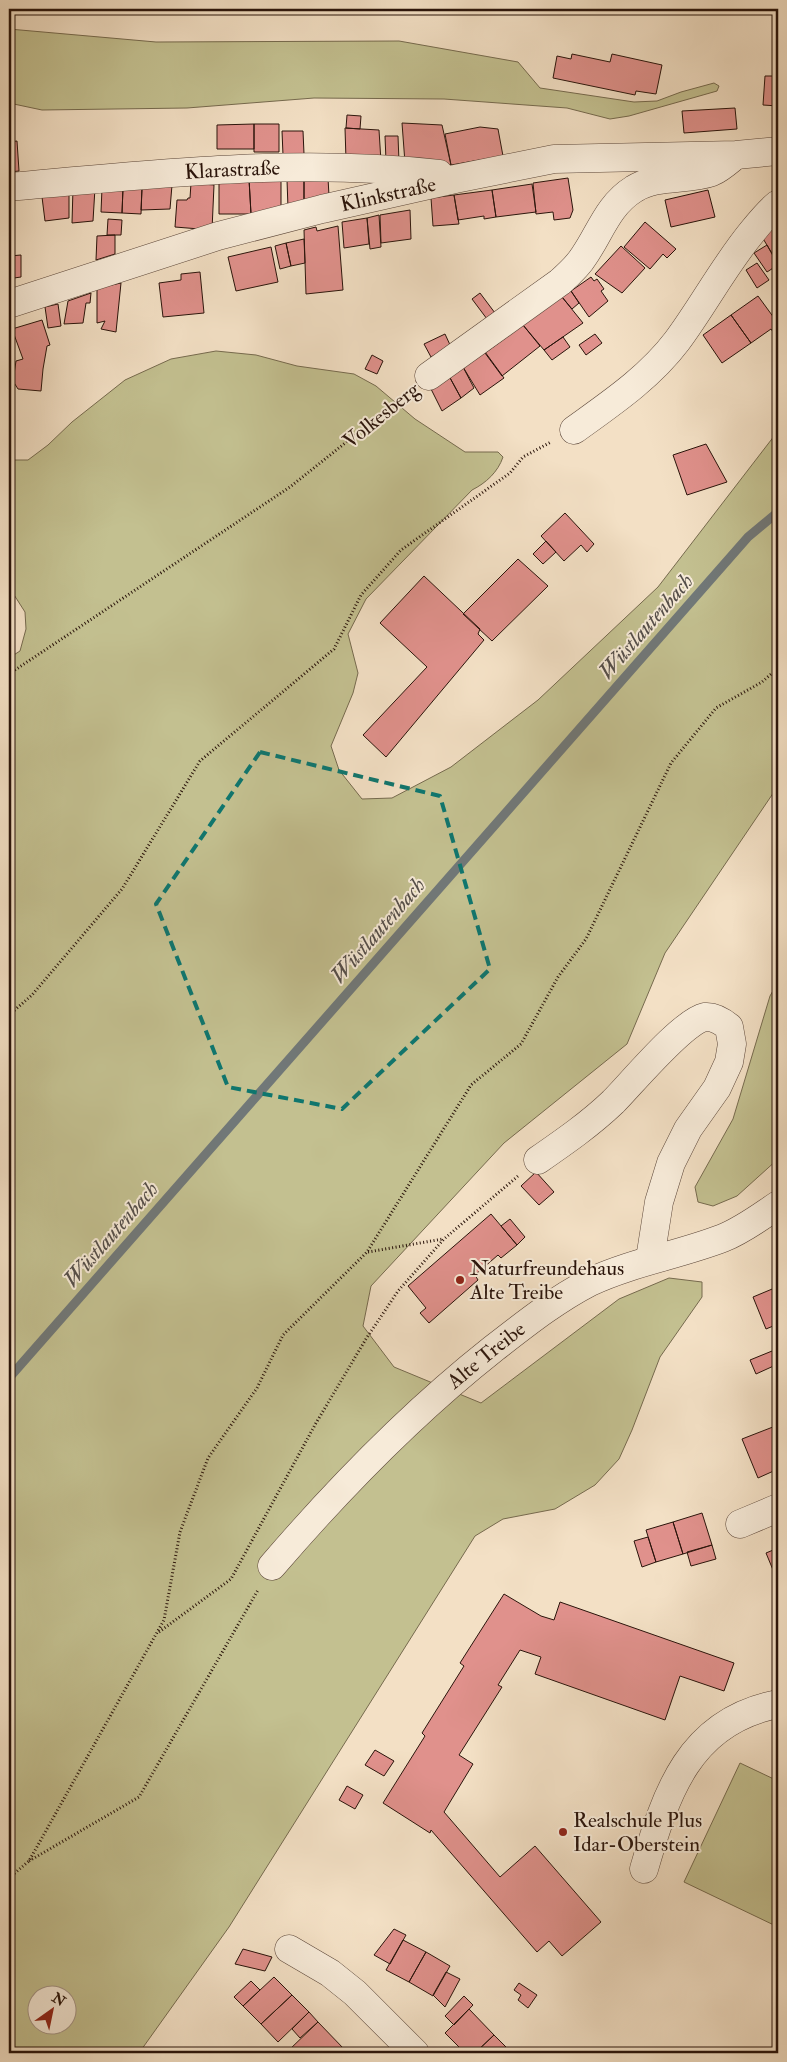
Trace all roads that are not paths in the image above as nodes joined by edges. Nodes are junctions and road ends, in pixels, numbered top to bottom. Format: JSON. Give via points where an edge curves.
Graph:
{"nodes":[{"id":1,"x":778,"y":151,"type":"edge"},
{"id":2,"x":736,"y":155,"type":"junction"},
{"id":3,"x":454,"y":179,"type":"junction"},
{"id":4,"x":9,"y":187,"type":"edge"},
{"id":5,"x":778,"y":204,"type":"edge"},
{"id":6,"x":9,"y":304,"type":"edge"},
{"id":7,"x":429,"y":376,"type":"road end"},
{"id":8,"x":574,"y":430,"type":"road end"},
{"id":9,"x":538,"y":1160,"type":"road end"},
{"id":10,"x":778,"y":1205,"type":"edge"},
{"id":11,"x":650,"y":1259,"type":"junction"},
{"id":12,"x":778,"y":1508,"type":"edge"},
{"id":13,"x":740,"y":1524,"type":"dead end"},
{"id":14,"x":272,"y":1566,"type":"road end"},
{"id":15,"x":778,"y":1704,"type":"edge"},
{"id":16,"x":644,"y":1869,"type":"dead end"},
{"id":17,"x":289,"y":1949,"type":"dead end"},
{"id":18,"x":415,"y":2053,"type":"edge"}],
"edges":[{"from":1,"to":2,"type":"street","name":"Klinkstraße"},
{"from":2,"to":3,"type":"street","name":"Klinkstraße","via":[[554,159]]},
{"from":2,"to":7,"type":"street","name":"Volkesberg","via":[[712,172],[651,181],[625,195],[602,222],[584,257],[572,271]]},
{"from":3,"to":4,"type":"street","name":"Klarastraße","via":[[417,172],[254,168]]},
{"from":3,"to":6,"type":"street","name":"Klinkstraße","via":[[218,236]]},
{"from":5,"to":8,"type":"street","via":[[742,245],[662,359]]},
{"from":9,"to":11,"type":"street","via":[[613,1102],[685,1028],[705,1017],[719,1019],[729,1027],[732,1044],[729,1062],[717,1088],[688,1128],[671,1163],[659,1202]]},
{"from":10,"to":11,"type":"street","name":"Alte Treibe","via":[[724,1238]]},
{"from":11,"to":14,"type":"street","name":"Alte Treibe","via":[[590,1282],[531,1319],[474,1364],[422,1409],[318,1511]]},
{"from":12,"to":13,"type":"street"},
{"from":15,"to":16,"type":"street","via":[[762,1707],[730,1722],[708,1737],[682,1767],[660,1814]]},
{"from":17,"to":18,"type":"street","via":[[349,1988]]}]}
